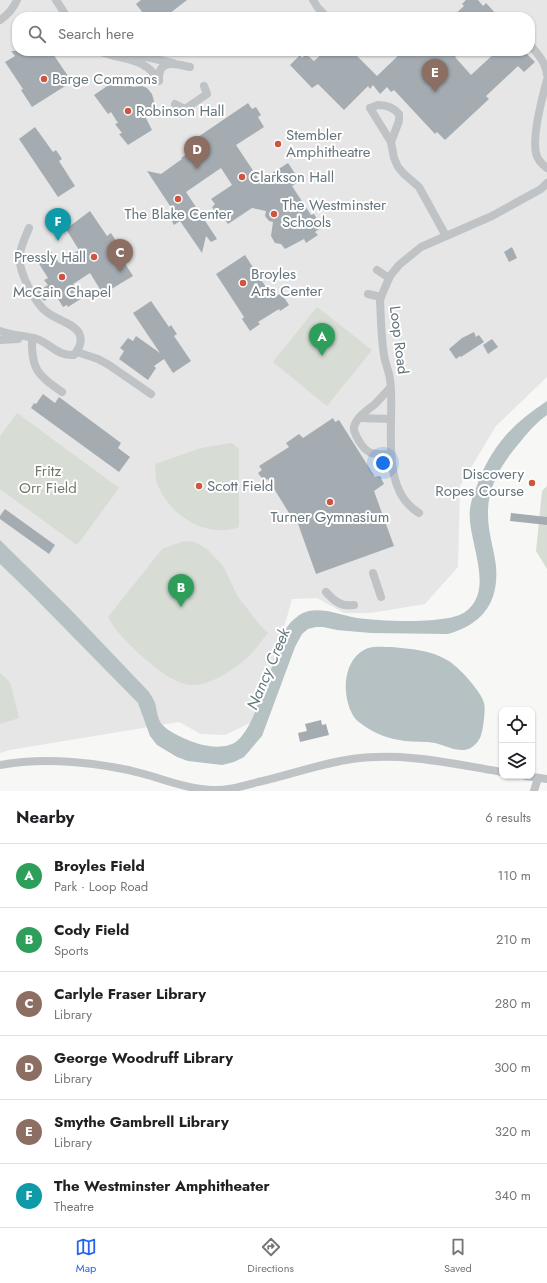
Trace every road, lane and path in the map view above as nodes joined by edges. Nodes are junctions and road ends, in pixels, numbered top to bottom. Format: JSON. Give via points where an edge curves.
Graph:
{"nodes":[{"id":1,"x":17,"y":0,"type":"edge"},
{"id":2,"x":56,"y":0,"type":"edge"},
{"id":3,"x":313,"y":0,"type":"edge"},
{"id":4,"x":64,"y":12,"type":"edge"},
{"id":5,"x":322,"y":12,"type":"edge"},
{"id":6,"x":0,"y":20,"type":"edge"},
{"id":7,"x":535,"y":51,"type":"edge"},
{"id":8,"x":112,"y":56,"type":"edge"},
{"id":9,"x":128,"y":58,"type":"junction"},
{"id":10,"x":173,"y":63,"type":"junction"},
{"id":11,"x":190,"y":67,"type":"dead end"},
{"id":12,"x":547,"y":76,"type":"edge"},
{"id":13,"x":547,"y":80,"type":"edge"},
{"id":14,"x":204,"y":86,"type":"dead end"},
{"id":15,"x":175,"y":104,"type":"dead end"},
{"id":16,"x":391,"y":142,"type":"junction"},
{"id":17,"x":547,"y":168,"type":"edge"},
{"id":18,"x":547,"y":183,"type":"edge"},
{"id":19,"x":29,"y":228,"type":"dead end"},
{"id":20,"x":446,"y":236,"type":"junction"},
{"id":21,"x":377,"y":270,"type":"dead end"},
{"id":22,"x":389,"y":278,"type":"junction"},
{"id":23,"x":368,"y":294,"type":"dead end"},
{"id":24,"x":381,"y":297,"type":"junction"},
{"id":25,"x":0,"y":331,"type":"edge"},
{"id":26,"x":29,"y":338,"type":"junction"},
{"id":27,"x":0,"y":340,"type":"edge"},
{"id":28,"x":76,"y":352,"type":"junction"},
{"id":29,"x":390,"y":388,"type":"junction"},
{"id":30,"x":62,"y":392,"type":"dead end"},
{"id":31,"x":151,"y":394,"type":"dead end"},
{"id":32,"x":359,"y":418,"type":"junction"},
{"id":33,"x":391,"y":419,"type":"junction"},
{"id":34,"x":391,"y":454,"type":"junction"},
{"id":35,"x":419,"y":513,"type":"dead end"},
{"id":36,"x":373,"y":573,"type":"dead end"},
{"id":37,"x":326,"y":592,"type":"dead end"},
{"id":38,"x":381,"y":597,"type":"dead end"},
{"id":39,"x":354,"y":605,"type":"dead end"},
{"id":40,"x":0,"y":765,"type":"edge"},
{"id":41,"x":499,"y":771,"type":"edge"},
{"id":42,"x":535,"y":778,"type":"edge"},
{"id":43,"x":538,"y":778,"type":"junction"},
{"id":44,"x":547,"y":779,"type":"edge"},
{"id":45,"x":534,"y":791,"type":"edge"}],
"edges":[{"from":1,"to":6,"type":"street","via":[[7,16]]},
{"from":2,"to":4,"type":"street"},
{"from":3,"to":5,"type":"street"},
{"from":7,"to":12,"type":"street","via":[[547,70]]},
{"from":8,"to":9,"type":"street"},
{"from":9,"to":10,"type":"street","via":[[146,57]]},
{"from":9,"to":10,"type":"street","via":[[155,73],[159,81],[161,68]]},
{"from":10,"to":11,"type":"street"},
{"from":13,"to":17,"type":"street","via":[[536,140],[536,154]]},
{"from":14,"to":15,"type":"street","via":[[207,94],[185,109]]},
{"from":16,"to":16,"type":"street","via":[[399,114],[395,109],[383,106],[370,108]]},
{"from":16,"to":20,"type":"street","via":[[398,167],[419,187]]},
{"from":18,"to":20,"type":"street","name":"Loop Road","via":[[541,189],[492,216]]},
{"from":19,"to":28,"type":"street","via":[[19,254],[22,272],[32,295],[46,312],[72,326],[79,333],[80,345]]},
{"from":20,"to":22,"type":"street","name":"Loop Road","via":[[422,247],[399,265]]},
{"from":21,"to":22,"type":"street"},
{"from":22,"to":24,"type":"street","name":"Loop Road"},
{"from":23,"to":24,"type":"street"},
{"from":24,"to":29,"type":"street","name":"Loop Road","via":[[384,355]]},
{"from":25,"to":26,"type":"street"},
{"from":26,"to":27,"type":"street"},
{"from":26,"to":28,"type":"street","via":[[38,340],[66,356],[74,355]]},
{"from":26,"to":30,"type":"street","via":[[34,365],[48,382]]},
{"from":28,"to":31,"type":"street","via":[[109,365]]},
{"from":29,"to":32,"type":"street"},
{"from":29,"to":33,"type":"street","name":"Loop Road"},
{"from":32,"to":33,"type":"street"},
{"from":32,"to":34,"type":"street","via":[[354,432],[364,449],[371,454]]},
{"from":33,"to":34,"type":"street","name":"Loop Road"},
{"from":34,"to":35,"type":"street","name":"Loop Road","via":[[396,481],[402,495],[411,508]]},
{"from":36,"to":38,"type":"street"},
{"from":37,"to":39,"type":"street","via":[[337,603]]},
{"from":40,"to":41,"type":"street","via":[[40,761],[112,767],[210,790],[235,788],[345,760],[381,756],[421,758]]},
{"from":42,"to":43,"type":"street"},
{"from":43,"to":44,"type":"street"},
{"from":43,"to":45,"type":"street"}]}
